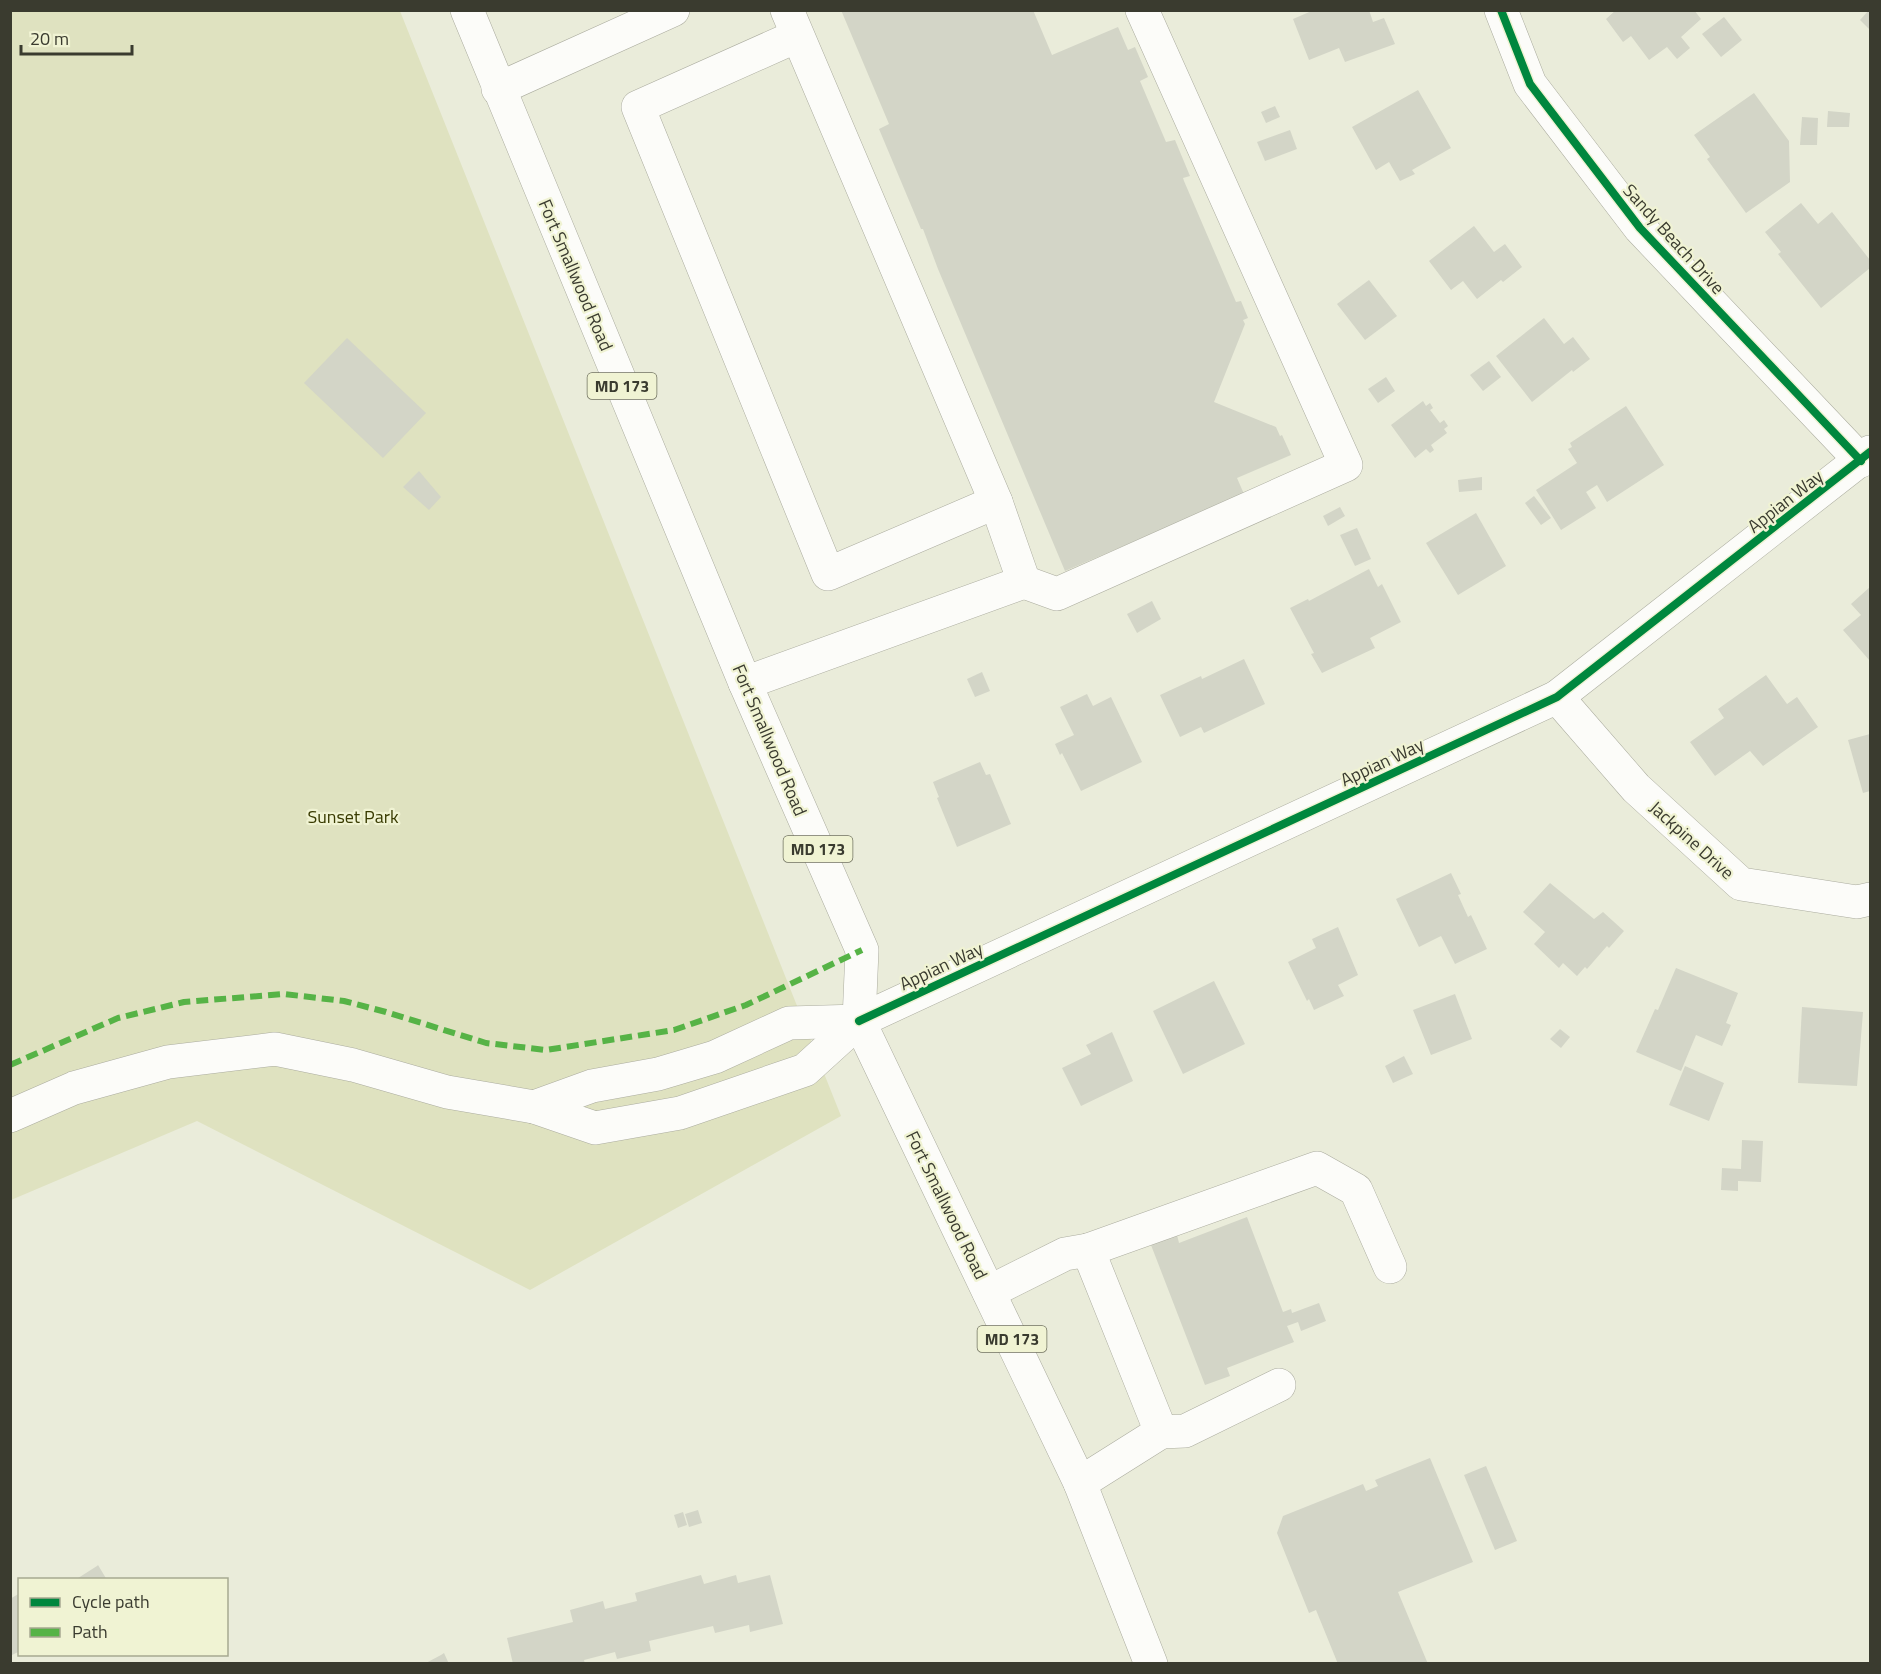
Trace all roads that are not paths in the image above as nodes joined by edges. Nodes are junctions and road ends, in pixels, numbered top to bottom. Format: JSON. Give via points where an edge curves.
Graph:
{"nodes":[{"id":1,"x":673,"y":10,"type":"edge"},
{"id":2,"x":1142,"y":10,"type":"edge"},
{"id":3,"x":1501,"y":10,"type":"edge"},
{"id":4,"x":473,"y":12,"type":"edge"},
{"id":5,"x":792,"y":23,"type":"edge"},
{"id":6,"x":498,"y":88,"type":"junction"},
{"id":7,"x":1866,"y":457,"type":"edge"},
{"id":8,"x":996,"y":502,"type":"junction"},
{"id":9,"x":1024,"y":582,"type":"junction"},
{"id":10,"x":745,"y":683,"type":"junction"},
{"id":11,"x":1557,"y":697,"type":"junction"},
{"id":12,"x":1870,"y":899,"type":"edge"},
{"id":13,"x":859,"y":1021,"type":"junction"},
{"id":14,"x":534,"y":1107,"type":"junction"},
{"id":15,"x":10,"y":1116,"type":"edge"},
{"id":16,"x":1088,"y":1250,"type":"junction"},
{"id":17,"x":1390,"y":1267,"type":"dead end"},
{"id":18,"x":989,"y":1292,"type":"junction"},
{"id":19,"x":1279,"y":1385,"type":"dead end"},
{"id":20,"x":1161,"y":1432,"type":"junction"},
{"id":21,"x":1080,"y":1483,"type":"junction"},
{"id":22,"x":1151,"y":1664,"type":"edge"}],
"edges":[{"from":1,"to":6,"type":"street"},
{"from":2,"to":9,"type":"street","via":[[1346,465],[1057,594]]},
{"from":3,"to":7,"type":"street","name":"Sandy Beach Drive","via":[[1530,84],[1640,228]]},
{"from":4,"to":6,"type":"street","name":"Fort Smallwood Road","number":"MD 173"},
{"from":5,"to":8,"type":"street"},
{"from":5,"to":8,"type":"street","via":[[638,107],[828,573]]},
{"from":6,"to":10,"type":"street","name":"Fort Smallwood Road","number":"MD 173"},
{"from":7,"to":11,"type":"street","name":"Appian Way"},
{"from":8,"to":9,"type":"street"},
{"from":9,"to":10,"type":"street"},
{"from":10,"to":13,"type":"street","name":"Fort Smallwood Road","number":"MD 173","via":[[862,950]]},
{"from":11,"to":12,"type":"street","name":"Jackpine Drive","via":[[1636,788],[1741,884],[1857,902]]},
{"from":11,"to":13,"type":"street","name":"Appian Way"},
{"from":13,"to":14,"type":"street","via":[[789,1023],[715,1057],[658,1074],[592,1086]]},
{"from":13,"to":14,"type":"street","via":[[805,1070],[680,1113],[595,1128]]},
{"from":13,"to":18,"type":"street","name":"Fort Smallwood Road","number":"MD 173"},
{"from":14,"to":15,"type":"street","via":[[447,1092],[353,1065],[275,1049],[168,1062],[74,1088]]},
{"from":16,"to":17,"type":"street","via":[[1317,1168],[1356,1190]]},
{"from":16,"to":18,"type":"street","via":[[1065,1254]]},
{"from":16,"to":20,"type":"street"},
{"from":18,"to":21,"type":"street","name":"Fort Smallwood Road","number":"MD 173"},
{"from":19,"to":20,"type":"street","via":[[1185,1431]]},
{"from":20,"to":21,"type":"street"},
{"from":21,"to":22,"type":"street","name":"Fort Smallwood Road","number":"MD 173"}]}
